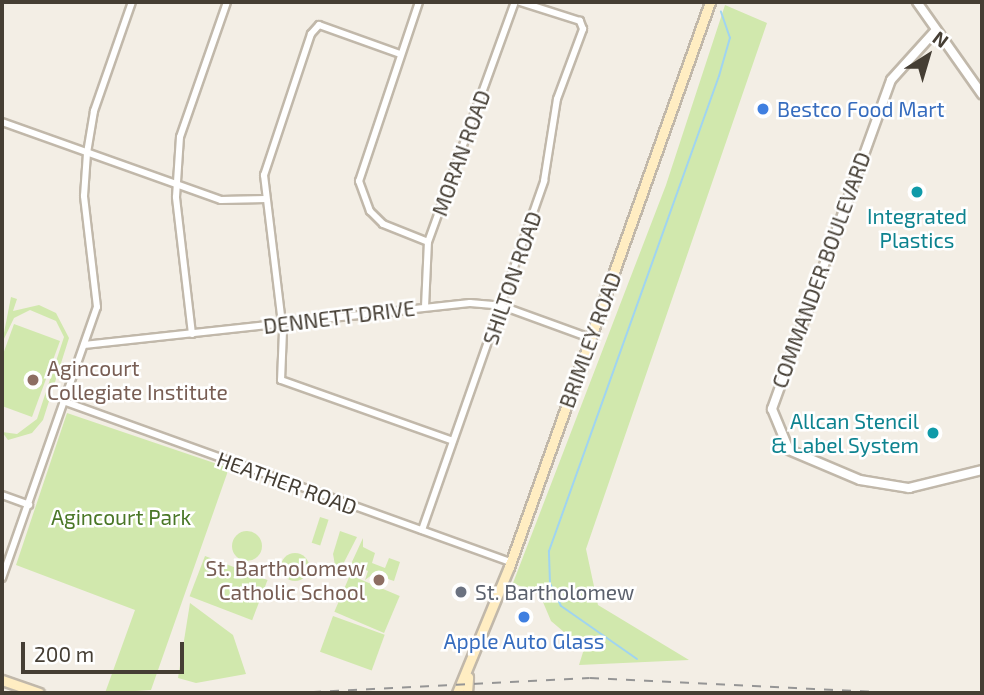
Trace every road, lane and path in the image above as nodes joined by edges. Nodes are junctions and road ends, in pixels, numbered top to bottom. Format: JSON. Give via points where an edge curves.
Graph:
{"nodes":[{"id":1,"x":132,"y":2,"type":"edge"},
{"id":2,"x":227,"y":2,"type":"edge"},
{"id":3,"x":419,"y":2,"type":"edge"},
{"id":4,"x":518,"y":2,"type":"edge"},
{"id":5,"x":710,"y":2,"type":"edge"},
{"id":6,"x":917,"y":2,"type":"edge"},
{"id":7,"x":936,"y":30,"type":"junction"},
{"id":8,"x":400,"y":54,"type":"junction"},
{"id":9,"x":982,"y":94,"type":"edge"},
{"id":10,"x":2,"y":122,"type":"edge"},
{"id":11,"x":87,"y":153,"type":"junction"},
{"id":12,"x":176,"y":185,"type":"junction"},
{"id":13,"x":266,"y":199,"type":"junction"},
{"id":14,"x":428,"y":242,"type":"junction"},
{"id":15,"x":502,"y":306,"type":"junction"},
{"id":16,"x":425,"y":307,"type":"junction"},
{"id":17,"x":282,"y":323,"type":"junction"},
{"id":18,"x":191,"y":334,"type":"junction"},
{"id":19,"x":590,"y":338,"type":"junction"},
{"id":20,"x":84,"y":345,"type":"junction"},
{"id":21,"x":64,"y":401,"type":"junction"},
{"id":22,"x":453,"y":440,"type":"junction"},
{"id":23,"x":982,"y":470,"type":"edge"},
{"id":24,"x":2,"y":495,"type":"edge"},
{"id":25,"x":29,"y":505,"type":"junction"},
{"id":26,"x":422,"y":530,"type":"junction"},
{"id":27,"x":510,"y":562,"type":"junction"},
{"id":28,"x":2,"y":578,"type":"edge"},
{"id":29,"x":468,"y":677,"type":"junction"},
{"id":30,"x":2,"y":680,"type":"edge"},
{"id":31,"x":39,"y":693,"type":"edge"},
{"id":32,"x":457,"y":693,"type":"edge"},
{"id":33,"x":467,"y":693,"type":"edge"}],
"edges":[{"from":1,"to":11,"type":"street","via":[[94,111]]},
{"from":2,"to":12,"type":"street","via":[[182,129]]},
{"from":3,"to":8,"type":"street"},
{"from":4,"to":14,"type":"street","name":"MORAN ROAD"},
{"from":4,"to":15,"type":"street","name":"SHILTON ROAD","via":[[580,22],[554,112],[549,164]]},
{"from":5,"to":19,"type":"main road","name":"BRIMLEY ROAD"},
{"from":6,"to":7,"type":"street"},
{"from":7,"to":9,"type":"street"},
{"from":7,"to":23,"type":"street","name":"COMMANDER BOULEVARD","via":[[891,80],[776,390],[773,417],[778,435],[799,457],[880,485],[935,485]]},
{"from":8,"to":13,"type":"street","via":[[314,28],[268,156]]},
{"from":8,"to":14,"type":"street","via":[[362,162],[360,190],[383,224]]},
{"from":10,"to":11,"type":"street"},
{"from":11,"to":12,"type":"street"},
{"from":11,"to":20,"type":"street","via":[[84,196],[99,286]]},
{"from":12,"to":13,"type":"street","via":[[221,200]]},
{"from":12,"to":18,"type":"street"},
{"from":13,"to":17,"type":"street"},
{"from":14,"to":16,"type":"street","name":"MORAN ROAD"},
{"from":15,"to":16,"type":"street","name":"DENNETT DRIVE"},
{"from":15,"to":19,"type":"street","name":"DENNETT DRIVE"},
{"from":15,"to":22,"type":"street","name":"SHILTON ROAD"},
{"from":16,"to":17,"type":"street","name":"DENNETT DRIVE"},
{"from":17,"to":18,"type":"street","name":"DENNETT DRIVE"},
{"from":17,"to":22,"type":"street","via":[[285,383]]},
{"from":18,"to":20,"type":"street","name":"DENNETT DRIVE"},
{"from":19,"to":27,"type":"main road","name":"BRIMLEY ROAD"},
{"from":20,"to":21,"type":"street"},
{"from":21,"to":25,"type":"street"},
{"from":21,"to":26,"type":"street","name":"HEATHER ROAD"},
{"from":22,"to":26,"type":"street","name":"SHILTON ROAD"},
{"from":24,"to":25,"type":"street"},
{"from":25,"to":28,"type":"street"},
{"from":26,"to":27,"type":"street","name":"HEATHER ROAD"},
{"from":27,"to":29,"type":"main road","name":"BRIMLEY ROAD"},
{"from":29,"to":32,"type":"main road","name":"BRIMLEY ROAD"},
{"from":29,"to":33,"type":"main road","name":"BRIMLEY ROAD"},
{"from":30,"to":31,"type":"main road"}]}
